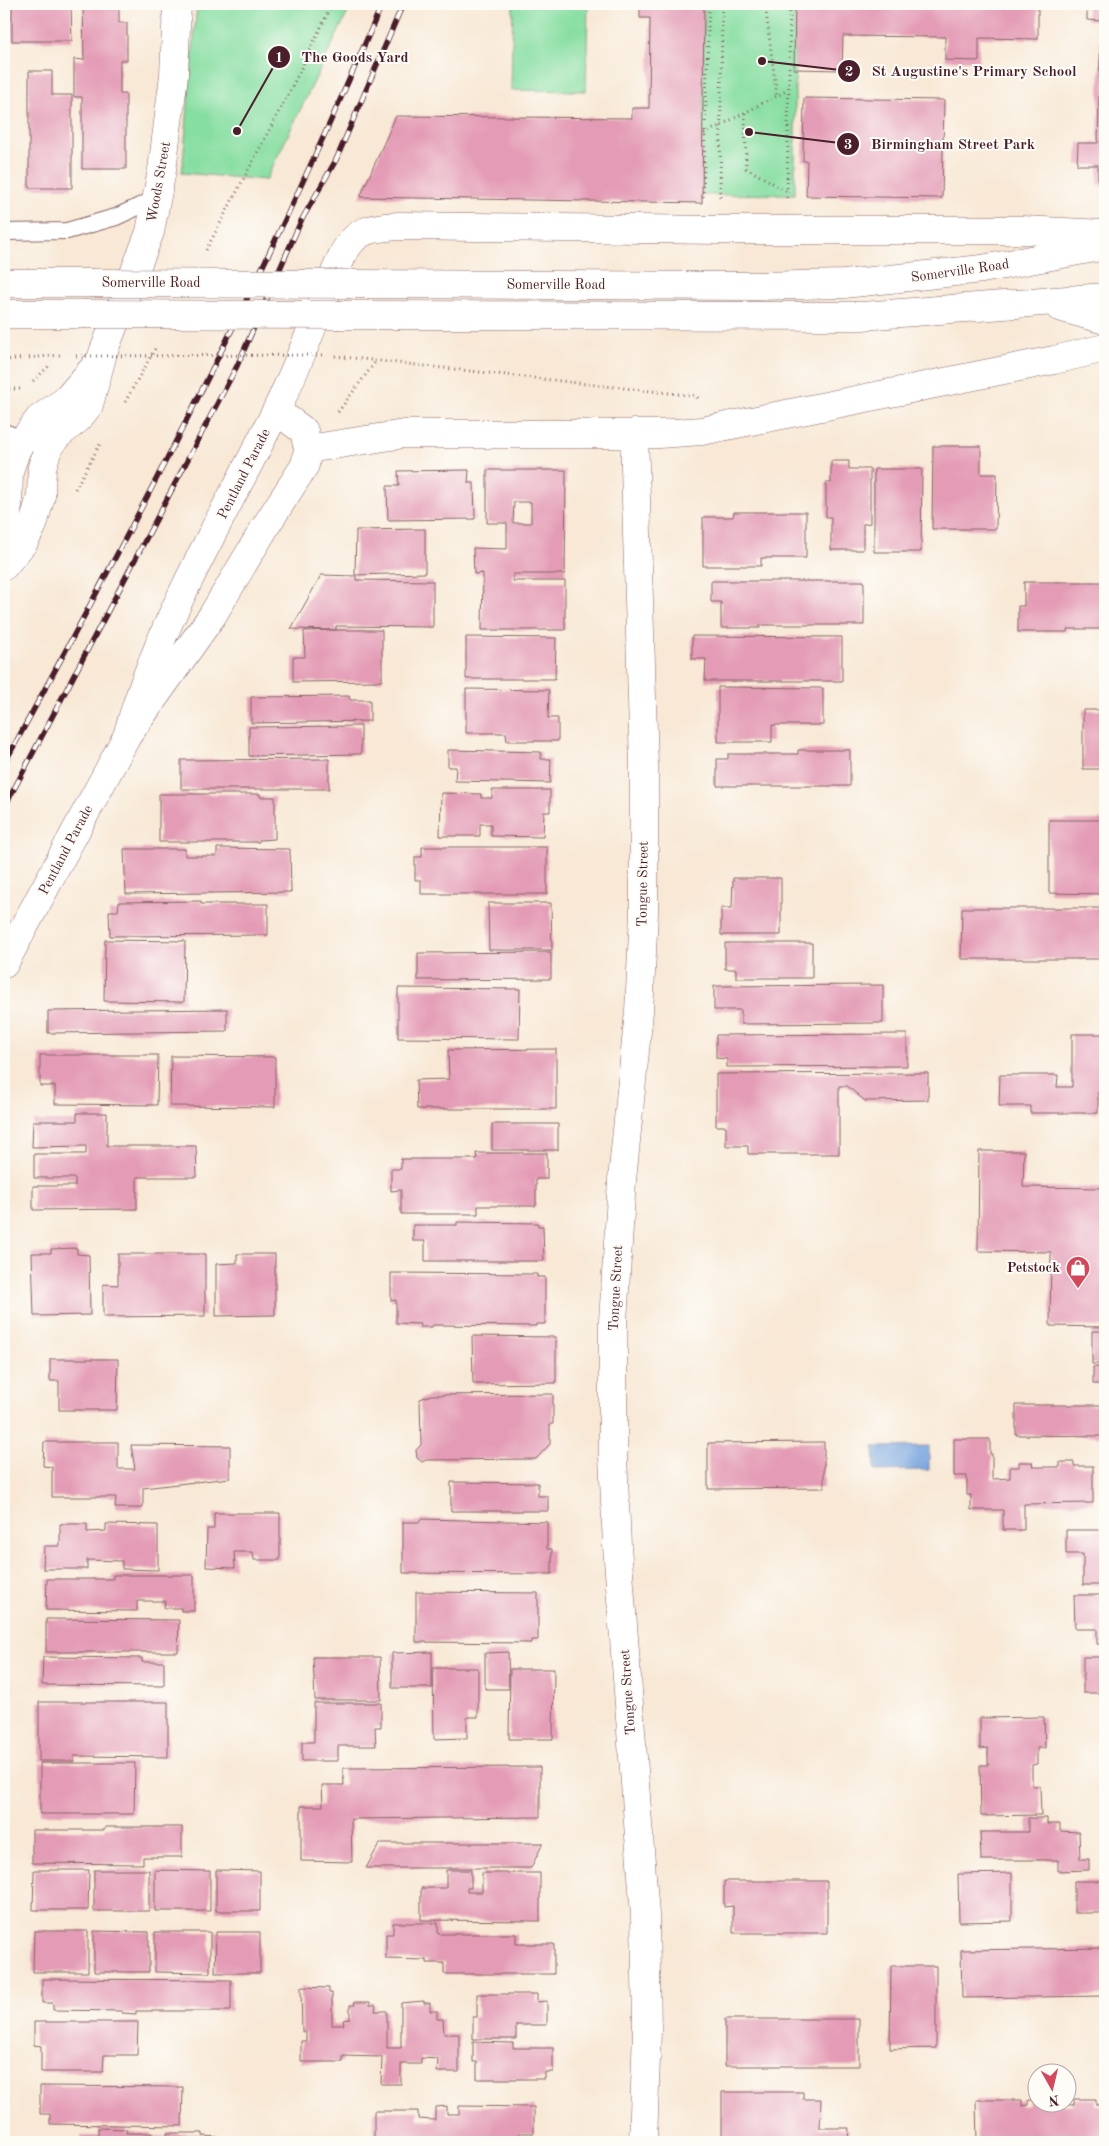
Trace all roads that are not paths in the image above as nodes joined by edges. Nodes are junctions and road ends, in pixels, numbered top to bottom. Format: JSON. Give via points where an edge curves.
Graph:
{"nodes":[{"id":1,"x":177,"y":4,"type":"edge"},
{"id":2,"x":157,"y":198,"type":"junction"},
{"id":3,"x":4,"y":232,"type":"edge"},
{"id":4,"x":1105,"y":234,"type":"edge"},
{"id":5,"x":1105,"y":246,"type":"edge"},
{"id":6,"x":4,"y":283,"type":"edge"},
{"id":7,"x":1105,"y":298,"type":"edge"},
{"id":8,"x":1033,"y":304,"type":"junction"},
{"id":9,"x":4,"y":314,"type":"edge"},
{"id":10,"x":1105,"y":320,"type":"edge"},
{"id":11,"x":1105,"y":348,"type":"edge"},
{"id":12,"x":104,"y":353,"type":"junction"},
{"id":13,"x":275,"y":413,"type":"junction"},
{"id":14,"x":634,"y":433,"type":"junction"},
{"id":15,"x":13,"y":436,"type":"edge"},
{"id":16,"x":308,"y":448,"type":"junction"},
{"id":17,"x":48,"y":449,"type":"junction"},
{"id":18,"x":4,"y":537,"type":"edge"},
{"id":19,"x":4,"y":566,"type":"edge"},
{"id":20,"x":127,"y":736,"type":"junction"},
{"id":21,"x":4,"y":964,"type":"edge"},
{"id":22,"x":643,"y":2142,"type":"edge"}],
"edges":[{"from":1,"to":2,"type":"street","name":"Woods Street","via":[[174,75]]},
{"from":2,"to":3,"type":"lane","via":[[116,217],[67,231]]},
{"from":2,"to":12,"type":"street","name":"Woods Street","via":[[150,232]]},
{"from":4,"to":13,"type":"street","name":"Pentland Parade","via":[[1022,230],[378,228],[362,232],[347,247]]},
{"from":5,"to":6,"type":"street","name":"Somerville Road","bridge":true,"via":[[967,271],[844,284]]},
{"from":7,"to":8,"type":"street"},
{"from":8,"to":9,"type":"street","bridge":true,"via":[[862,316]]},
{"from":8,"to":10,"type":"street"},
{"from":11,"to":14,"type":"street","via":[[716,430]]},
{"from":12,"to":15,"type":"street","name":"Woods Street","via":[[66,400]]},
{"from":12,"to":17,"type":"street","name":"Woods Street","via":[[87,409],[57,436]]},
{"from":13,"to":16,"type":"street","via":[[304,431]]},
{"from":13,"to":20,"type":"street","name":"Pentland Parade","via":[[188,581],[148,672]]},
{"from":14,"to":16,"type":"street","via":[[404,434]]},
{"from":14,"to":22,"type":"street","name":"Tongue Street","via":[[644,766],[644,913],[613,1321],[613,1456],[645,1915],[647,2030]]},
{"from":15,"to":17,"type":"street"},
{"from":15,"to":18,"type":"street","name":"Woods Street"},
{"from":16,"to":20,"type":"street","name":"Pentland Parade","via":[[302,471],[266,524],[212,616]]},
{"from":17,"to":19,"type":"street","via":[[33,525]]},
{"from":20,"to":21,"type":"street","name":"Pentland Parade"}]}
